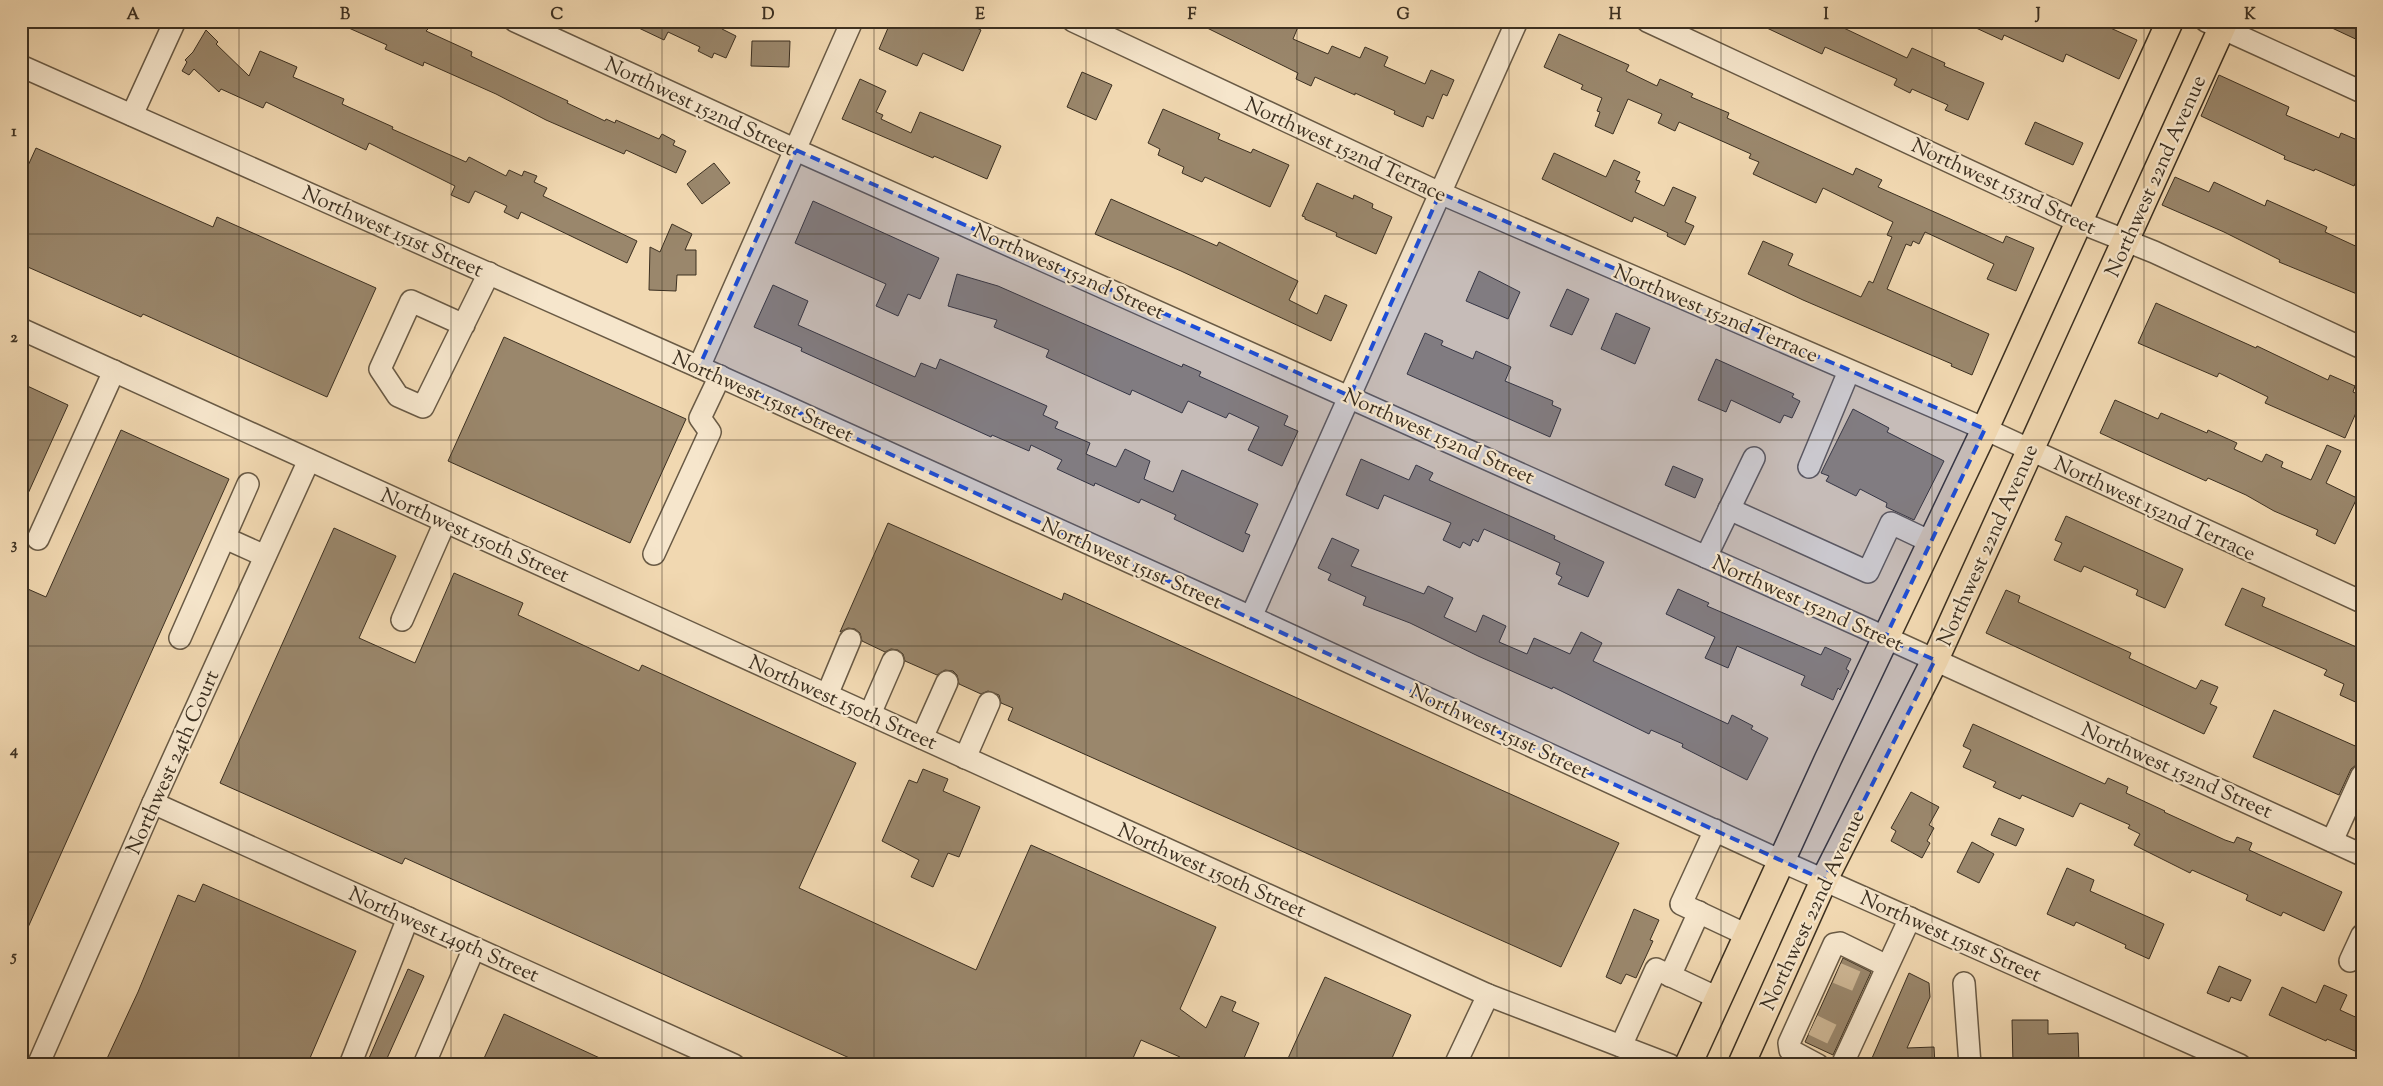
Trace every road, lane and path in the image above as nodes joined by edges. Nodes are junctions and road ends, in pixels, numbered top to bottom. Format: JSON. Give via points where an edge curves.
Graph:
{"nodes":[{"id":1,"x":174,"y":21,"type":"edge"},
{"id":2,"x":515,"y":21,"type":"edge"},
{"id":3,"x":852,"y":21,"type":"edge"},
{"id":4,"x":1072,"y":21,"type":"edge"},
{"id":5,"x":1517,"y":21,"type":"edge"},
{"id":6,"x":1647,"y":21,"type":"edge"},
{"id":7,"x":2170,"y":21,"type":"edge"},
{"id":8,"x":2217,"y":24,"type":"edge"},
{"id":9,"x":21,"y":66,"type":"edge"},
{"id":10,"x":2362,"y":92,"type":"edge"},
{"id":11,"x":132,"y":115,"type":"junction"},
{"id":12,"x":796,"y":150,"type":"junction"},
{"id":13,"x":1440,"y":193,"type":"junction"},
{"id":14,"x":2079,"y":222,"type":"junction"},
{"id":15,"x":2126,"y":241,"type":"junction"},
{"id":16,"x":490,"y":273,"type":"junction"},
{"id":17,"x":464,"y":324,"type":"junction"},
{"id":18,"x":21,"y":329,"type":"edge"},
{"id":19,"x":2362,"y":348,"type":"edge"},
{"id":20,"x":699,"y":367,"type":"junction"},
{"id":21,"x":114,"y":371,"type":"junction"},
{"id":22,"x":1849,"y":371,"type":"junction"},
{"id":23,"x":720,"y":376,"type":"junction"},
{"id":24,"x":1350,"y":396,"type":"junction"},
{"id":25,"x":1985,"y":430,"type":"junction"},
{"id":26,"x":2030,"y":450,"type":"junction"},
{"id":27,"x":1754,"y":458,"type":"dead end"},
{"id":28,"x":309,"y":460,"type":"junction"},
{"id":29,"x":1809,"y":467,"type":"dead end"},
{"id":30,"x":248,"y":484,"type":"dead end"},
{"id":31,"x":1729,"y":509,"type":"junction"},
{"id":32,"x":446,"y":522,"type":"junction"},
{"id":33,"x":225,"y":538,"type":"junction"},
{"id":34,"x":38,"y":539,"type":"dead end"},
{"id":35,"x":1931,"y":542,"type":"junction"},
{"id":36,"x":654,"y":554,"type":"dead end"},
{"id":37,"x":265,"y":556,"type":"junction"},
{"id":38,"x":1706,"y":557,"type":"junction"},
{"id":39,"x":2362,"y":602,"type":"edge"},
{"id":40,"x":1251,"y":617,"type":"junction"},
{"id":41,"x":402,"y":620,"type":"dead end"},
{"id":42,"x":180,"y":638,"type":"dead end"},
{"id":43,"x":1885,"y":638,"type":"junction"},
{"id":44,"x":850,"y":640,"type":"dead end"},
{"id":45,"x":1935,"y":660,"type":"junction"},
{"id":46,"x":893,"y":661,"type":"dead end"},
{"id":47,"x":946,"y":682,"type":"dead end"},
{"id":48,"x":827,"y":695,"type":"junction"},
{"id":49,"x":988,"y":703,"type":"dead end"},
{"id":50,"x":870,"y":714,"type":"junction"},
{"id":51,"x":922,"y":738,"type":"junction"},
{"id":52,"x":965,"y":758,"type":"junction"},
{"id":53,"x":2362,"y":775,"type":"edge"},
{"id":54,"x":153,"y":803,"type":"junction"},
{"id":55,"x":1715,"y":830,"type":"junction"},
{"id":56,"x":2332,"y":841,"type":"junction"},
{"id":57,"x":2362,"y":855,"type":"edge"},
{"id":58,"x":1781,"y":861,"type":"junction"},
{"id":59,"x":1824,"y":880,"type":"junction"},
{"id":60,"x":1699,"y":912,"type":"junction"},
{"id":61,"x":408,"y":918,"type":"junction"},
{"id":62,"x":1910,"y":918,"type":"junction"},
{"id":63,"x":1747,"y":934,"type":"junction"},
{"id":64,"x":2361,"y":939,"type":"edge"},
{"id":65,"x":474,"y":948,"type":"junction"},
{"id":66,"x":1792,"y":952,"type":"junction"},
{"id":67,"x":2350,"y":961,"type":"dead end"},
{"id":68,"x":1887,"y":966,"type":"junction"},
{"id":69,"x":1830,"y":970,"type":"junction"},
{"id":70,"x":1670,"y":976,"type":"junction"},
{"id":71,"x":1964,"y":983,"type":"dead end"},
{"id":72,"x":1488,"y":995,"type":"junction"},
{"id":73,"x":1718,"y":998,"type":"junction"},
{"id":74,"x":1768,"y":1005,"type":"junction"},
{"id":75,"x":1806,"y":1022,"type":"junction"},
{"id":76,"x":1621,"y":1046,"type":"junction"},
{"id":77,"x":38,"y":1065,"type":"edge"},
{"id":78,"x":350,"y":1065,"type":"edge"},
{"id":79,"x":424,"y":1065,"type":"edge"},
{"id":80,"x":734,"y":1065,"type":"edge"},
{"id":81,"x":1455,"y":1065,"type":"edge"},
{"id":82,"x":1670,"y":1065,"type":"edge"},
{"id":83,"x":1688,"y":1065,"type":"edge"},
{"id":84,"x":1741,"y":1065,"type":"edge"},
{"id":85,"x":1818,"y":1065,"type":"edge"},
{"id":86,"x":1842,"y":1065,"type":"edge"},
{"id":87,"x":1970,"y":1065,"type":"edge"},
{"id":88,"x":2240,"y":1065,"type":"edge"}],
"edges":[{"from":1,"to":11,"type":"street"},
{"from":2,"to":12,"type":"street","name":"Northwest 152nd Street"},
{"from":3,"to":12,"type":"street"},
{"from":4,"to":13,"type":"street","name":"Northwest 152nd Terrace"},
{"from":5,"to":13,"type":"street"},
{"from":6,"to":14,"type":"street","name":"Northwest 153rd Street"},
{"from":7,"to":14,"type":"main road"},
{"from":8,"to":10,"type":"street"},
{"from":8,"to":15,"type":"main road","name":"Northwest 22nd Avenue"},
{"from":9,"to":11,"type":"street","name":"Northwest 151st Street"},
{"from":11,"to":16,"type":"street","name":"Northwest 151st Street"},
{"from":12,"to":20,"type":"street"},
{"from":12,"to":24,"type":"street","name":"Northwest 152nd Street"},
{"from":13,"to":22,"type":"street","name":"Northwest 152nd Terrace"},
{"from":13,"to":24,"type":"street"},
{"from":14,"to":15,"type":"street","name":"Northwest 153rd Street"},
{"from":14,"to":25,"type":"main road"},
{"from":15,"to":19,"type":"street","name":"Northwest 153rd Street"},
{"from":15,"to":26,"type":"main road","name":"Northwest 22nd Avenue"},
{"from":16,"to":17,"type":"street"},
{"from":16,"to":20,"type":"street","name":"Northwest 151st Street"},
{"from":17,"to":17,"type":"street","via":[[423,407],[398,396],[380,369],[411,301]]},
{"from":18,"to":21,"type":"street","name":"Northwest 150th Street"},
{"from":20,"to":23,"type":"street","name":"Northwest 151st Street"},
{"from":21,"to":28,"type":"street","name":"Northwest 150th Street"},
{"from":21,"to":34,"type":"street"},
{"from":22,"to":25,"type":"street","name":"Northwest 152nd Terrace"},
{"from":22,"to":29,"type":"street"},
{"from":23,"to":36,"type":"street","via":[[700,418],[710,432]]},
{"from":23,"to":40,"type":"street","name":"Northwest 151st Street"},
{"from":24,"to":38,"type":"street","name":"Northwest 152nd Street"},
{"from":24,"to":40,"type":"street"},
{"from":25,"to":26,"type":"street","name":"Northwest 152nd Terrace"},
{"from":25,"to":35,"type":"main road"},
{"from":26,"to":39,"type":"street","name":"Northwest 152nd Terrace"},
{"from":26,"to":45,"type":"main road","name":"Northwest 22nd Avenue"},
{"from":27,"to":31,"type":"street"},
{"from":28,"to":32,"type":"street","name":"Northwest 150th Street"},
{"from":28,"to":37,"type":"street","name":"Northwest 24th Court"},
{"from":30,"to":33,"type":"street"},
{"from":31,"to":35,"type":"street","via":[[1868,572],[1891,524]]},
{"from":31,"to":38,"type":"street"},
{"from":32,"to":41,"type":"street"},
{"from":32,"to":48,"type":"street","name":"Northwest 150th Street"},
{"from":33,"to":37,"type":"street"},
{"from":33,"to":42,"type":"street"},
{"from":35,"to":43,"type":"main road"},
{"from":37,"to":54,"type":"street","name":"Northwest 24th Court"},
{"from":38,"to":43,"type":"street","name":"Northwest 152nd Street"},
{"from":40,"to":55,"type":"street","name":"Northwest 151st Street"},
{"from":43,"to":45,"type":"street","name":"Northwest 152nd Street"},
{"from":43,"to":58,"type":"main road"},
{"from":44,"to":48,"type":"street"},
{"from":45,"to":56,"type":"street","name":"Northwest 152nd Street"},
{"from":45,"to":59,"type":"main road","name":"Northwest 22nd Avenue"},
{"from":46,"to":50,"type":"street"},
{"from":47,"to":51,"type":"street"},
{"from":48,"to":50,"type":"street","name":"Northwest 150th Street"},
{"from":49,"to":52,"type":"street"},
{"from":50,"to":51,"type":"street","name":"Northwest 150th Street"},
{"from":51,"to":52,"type":"street","name":"Northwest 150th Street"},
{"from":52,"to":72,"type":"street","name":"Northwest 150th Street"},
{"from":53,"to":56,"type":"street"},
{"from":54,"to":61,"type":"street","name":"Northwest 149th Street"},
{"from":54,"to":77,"type":"street","name":"Northwest 24th Court"},
{"from":55,"to":58,"type":"street","name":"Northwest 151st Street"},
{"from":55,"to":60,"type":"street","via":[[1681,904]]},
{"from":56,"to":57,"type":"street","name":"Northwest 152nd Street"},
{"from":58,"to":59,"type":"street","name":"Northwest 151st Street"},
{"from":58,"to":63,"type":"main road"},
{"from":59,"to":62,"type":"street","name":"Northwest 151st Street"},
{"from":59,"to":66,"type":"main road","name":"Northwest 22nd Avenue"},
{"from":60,"to":63,"type":"street"},
{"from":60,"to":70,"type":"street"},
{"from":61,"to":65,"type":"street","name":"Northwest 149th Street"},
{"from":61,"to":78,"type":"street"},
{"from":62,"to":68,"type":"street"},
{"from":62,"to":88,"type":"street","name":"Northwest 151st Street"},
{"from":63,"to":73,"type":"main road"},
{"from":64,"to":67,"type":"street"},
{"from":65,"to":79,"type":"street"},
{"from":65,"to":80,"type":"street","name":"Northwest 149th Street"},
{"from":66,"to":69,"type":"street"},
{"from":66,"to":74,"type":"main road","name":"Northwest 22nd Avenue"},
{"from":68,"to":69,"type":"street","via":[[1840,943],[1834,944]]},
{"from":68,"to":86,"type":"street","via":[[1873,989]]},
{"from":69,"to":75,"type":"street"},
{"from":70,"to":73,"type":"street"},
{"from":70,"to":76,"type":"street","via":[[1656,969]]},
{"from":71,"to":87,"type":"street"},
{"from":72,"to":76,"type":"street","name":"Northwest 150th Street"},
{"from":72,"to":81,"type":"street"},
{"from":73,"to":83,"type":"main road"},
{"from":74,"to":75,"type":"street"},
{"from":74,"to":84,"type":"main road","name":"Northwest 22nd Avenue"},
{"from":75,"to":85,"type":"street","via":[[1789,1043],[1790,1050]]},
{"from":76,"to":82,"type":"street","name":"Northwest 150th Street"}]}
